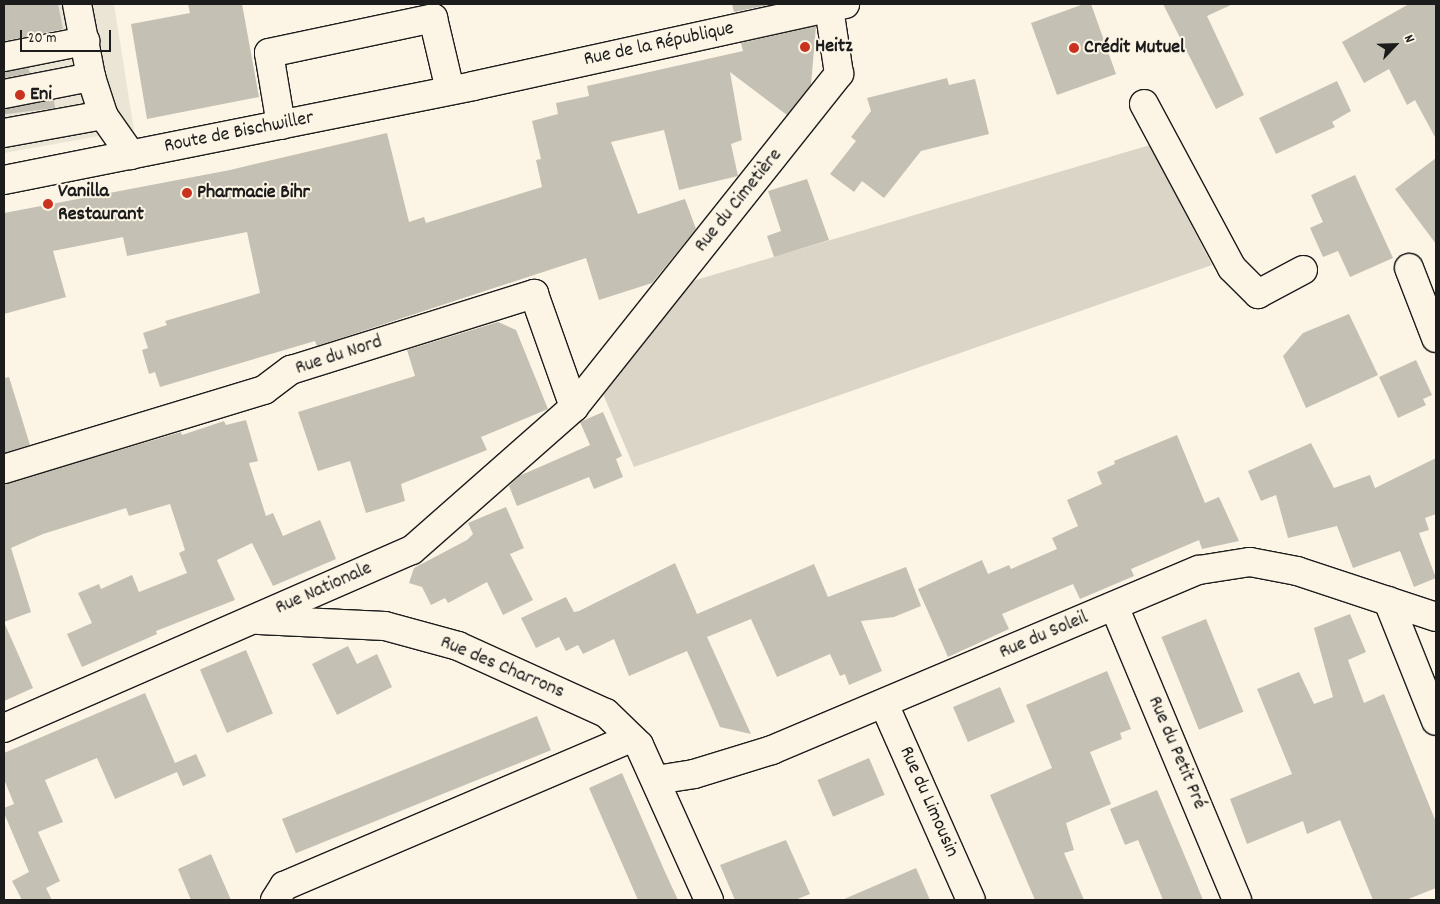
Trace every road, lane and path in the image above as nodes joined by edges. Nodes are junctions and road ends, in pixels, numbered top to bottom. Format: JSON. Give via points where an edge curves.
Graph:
{"nodes":[{"id":1,"x":77,"y":4,"type":"edge"},
{"id":2,"x":837,"y":6,"type":"edge"},
{"id":3,"x":85,"y":41,"type":"junction"},
{"id":4,"x":4,"y":57,"type":"edge"},
{"id":5,"x":91,"y":77,"type":"junction"},
{"id":6,"x":462,"y":88,"type":"junction"},
{"id":7,"x":4,"y":94,"type":"edge"},
{"id":8,"x":1144,"y":104,"type":"dead end"},
{"id":9,"x":103,"y":115,"type":"junction"},
{"id":10,"x":281,"y":125,"type":"junction"},
{"id":11,"x":4,"y":133,"type":"edge"},
{"id":12,"x":131,"y":155,"type":"junction"},
{"id":13,"x":4,"y":180,"type":"edge"},
{"id":14,"x":1409,"y":268,"type":"dead end"},
{"id":15,"x":1303,"y":270,"type":"dead end"},
{"id":16,"x":1436,"y":338,"type":"edge"},
{"id":17,"x":596,"y":379,"type":"joint"},
{"id":18,"x":574,"y":407,"type":"junction"},
{"id":19,"x":4,"y":469,"type":"edge"},
{"id":20,"x":1388,"y":601,"type":"junction"},
{"id":21,"x":1114,"y":606,"type":"junction"},
{"id":22,"x":1436,"y":617,"type":"edge"},
{"id":23,"x":252,"y":620,"type":"junction"},
{"id":24,"x":884,"y":704,"type":"junction"},
{"id":25,"x":1436,"y":722,"type":"edge"},
{"id":26,"x":4,"y":728,"type":"edge"},
{"id":27,"x":632,"y":738,"type":"junction"},
{"id":28,"x":656,"y":780,"type":"junction"},
{"id":29,"x":275,"y":900,"type":"edge"},
{"id":30,"x":710,"y":900,"type":"edge"},
{"id":31,"x":971,"y":900,"type":"edge"},
{"id":32,"x":1237,"y":900,"type":"edge"}],
"edges":[{"from":1,"to":3,"type":"street"},
{"from":2,"to":6,"type":"street","name":"Rue de la République"},
{"from":2,"to":17,"type":"street","name":"Rue du Cimetière","via":[[839,74]]},
{"from":3,"to":4,"type":"street"},
{"from":3,"to":5,"type":"street"},
{"from":5,"to":7,"type":"street"},
{"from":5,"to":9,"type":"street"},
{"from":6,"to":10,"type":"street","name":"Route de Bischwiller"},
{"from":6,"to":10,"type":"street","via":[[433,18],[270,53]]},
{"from":8,"to":15,"type":"street","via":[[1232,268],[1258,294]]},
{"from":9,"to":11,"type":"street"},
{"from":9,"to":12,"type":"street"},
{"from":10,"to":12,"type":"street","name":"Route de Bischwiller"},
{"from":12,"to":13,"type":"street","name":"Route de Bischwiller"},
{"from":14,"to":16,"type":"street"},
{"from":17,"to":18,"type":"street","name":"Rue Nationale"},
{"from":18,"to":19,"type":"street","name":"Rue du Nord","via":[[534,294],[291,370],[264,390]]},
{"from":18,"to":23,"type":"street","name":"Rue Nationale","via":[[412,550]]},
{"from":20,"to":21,"type":"street","name":"Rue du Soleil","via":[[1296,571],[1250,562],[1199,570]]},
{"from":20,"to":22,"type":"street","name":"Rue du Soleil"},
{"from":20,"to":25,"type":"street"},
{"from":21,"to":24,"type":"street","name":"Rue du Soleil"},
{"from":21,"to":32,"type":"street","name":"Rue du Petit Pré"},
{"from":23,"to":26,"type":"street","name":"Rue Nationale"},
{"from":23,"to":27,"type":"street","name":"Rue des Charrons","via":[[385,626],[458,646],[606,713]]},
{"from":24,"to":28,"type":"street","name":"Rue du Soleil","via":[[772,750],[694,774]]},
{"from":24,"to":31,"type":"street","name":"Rue du Limousin"},
{"from":27,"to":28,"type":"street","name":"Rue des Charrons"},
{"from":27,"to":29,"type":"street","via":[[284,886]]},
{"from":28,"to":30,"type":"street","name":"Rue des Charrons"}]}
